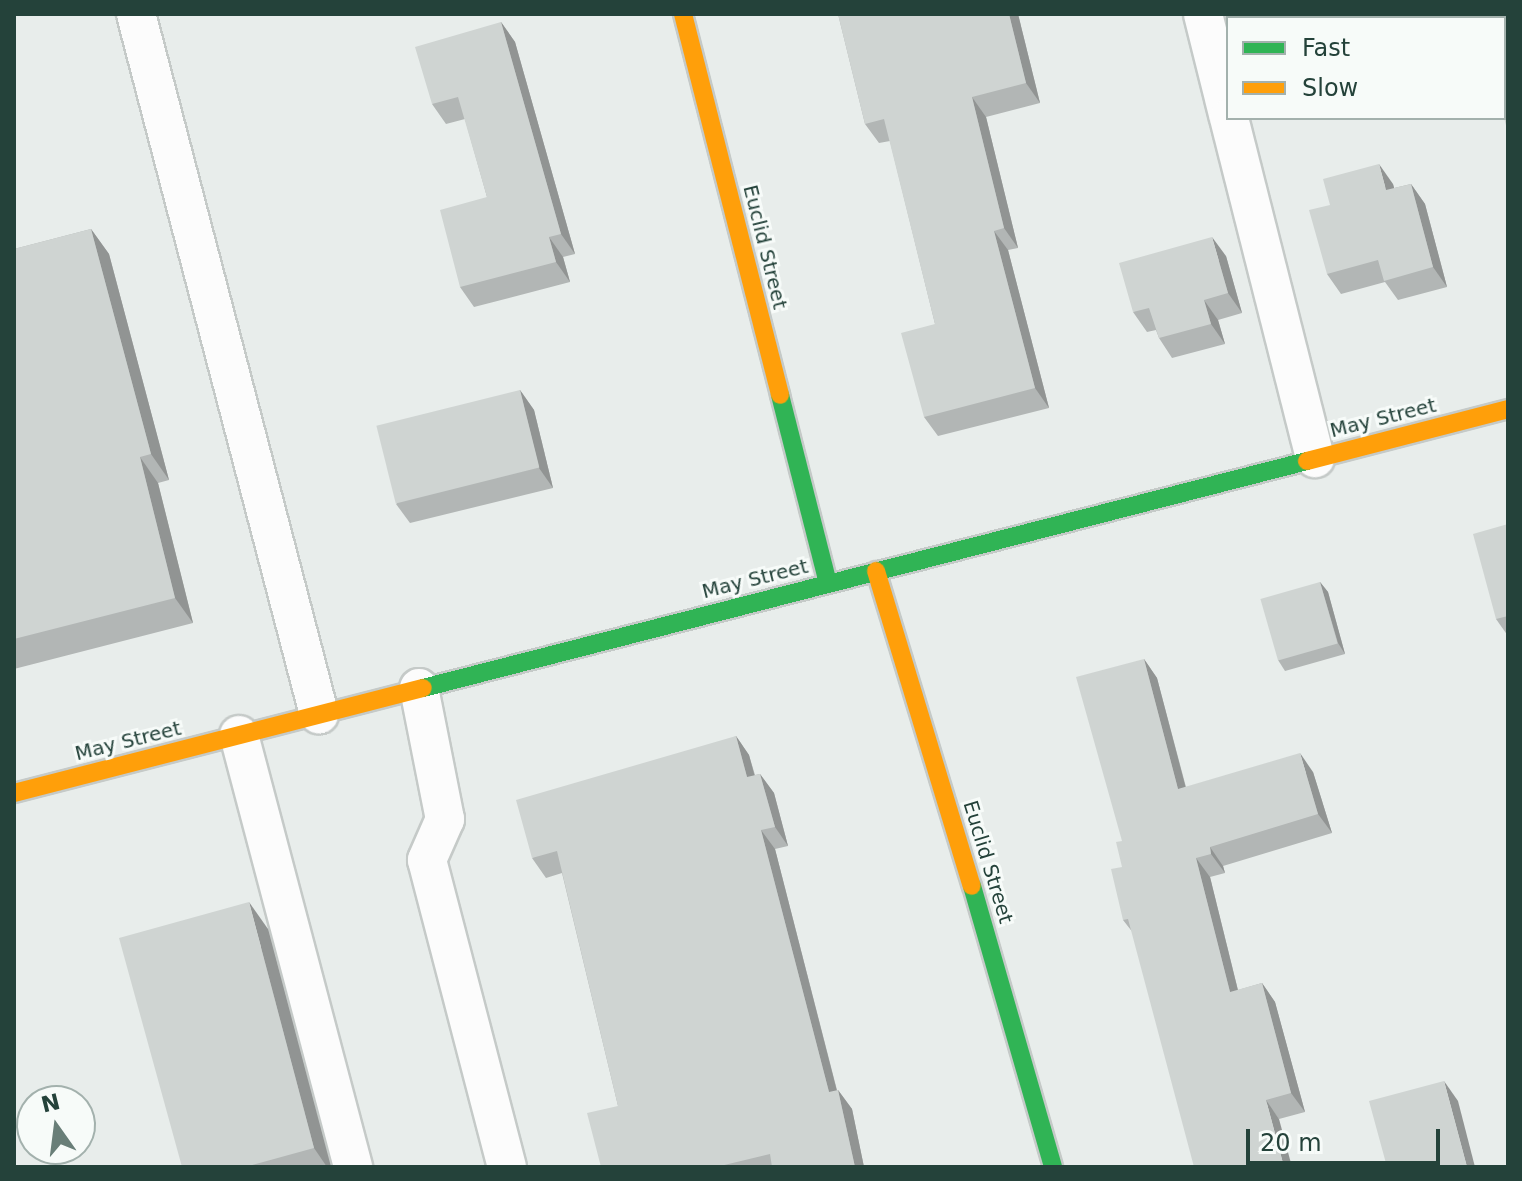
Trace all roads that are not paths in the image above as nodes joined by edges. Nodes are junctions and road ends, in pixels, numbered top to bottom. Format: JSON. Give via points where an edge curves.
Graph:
{"nodes":[{"id":1,"x":136,"y":14,"type":"edge"},
{"id":2,"x":683,"y":14,"type":"edge"},
{"id":3,"x":1203,"y":14,"type":"edge"},
{"id":4,"x":1226,"y":108,"type":"edge"},
{"id":5,"x":1229,"y":120,"type":"edge"},
{"id":6,"x":1508,"y":409,"type":"edge"},
{"id":7,"x":1315,"y":458,"type":"junction"},
{"id":8,"x":876,"y":571,"type":"junction"},
{"id":9,"x":828,"y":583,"type":"junction"},
{"id":10,"x":419,"y":688,"type":"junction"},
{"id":11,"x":319,"y":714,"type":"junction"},
{"id":12,"x":239,"y":735,"type":"junction"},
{"id":13,"x":14,"y":793,"type":"edge"},
{"id":14,"x":353,"y":1167,"type":"edge"},
{"id":15,"x":507,"y":1167,"type":"edge"},
{"id":16,"x":1053,"y":1167,"type":"edge"}],
"edges":[{"from":1,"to":11,"type":"lane"},
{"from":2,"to":9,"type":"street","name":"Euclid Street"},
{"from":3,"to":4,"type":"lane"},
{"from":5,"to":7,"type":"lane"},
{"from":6,"to":7,"type":"street","name":"May Street"},
{"from":7,"to":8,"type":"street","name":"May Street"},
{"from":8,"to":9,"type":"street","name":"May Street"},
{"from":8,"to":16,"type":"street","name":"Euclid Street","via":[[1034,1088]]},
{"from":9,"to":10,"type":"street","name":"May Street"},
{"from":10,"to":11,"type":"street","name":"May Street"},
{"from":10,"to":15,"type":"lane","via":[[445,819],[427,860]]},
{"from":11,"to":12,"type":"street","name":"May Street"},
{"from":12,"to":13,"type":"street","name":"May Street"},
{"from":12,"to":14,"type":"lane"}]}
